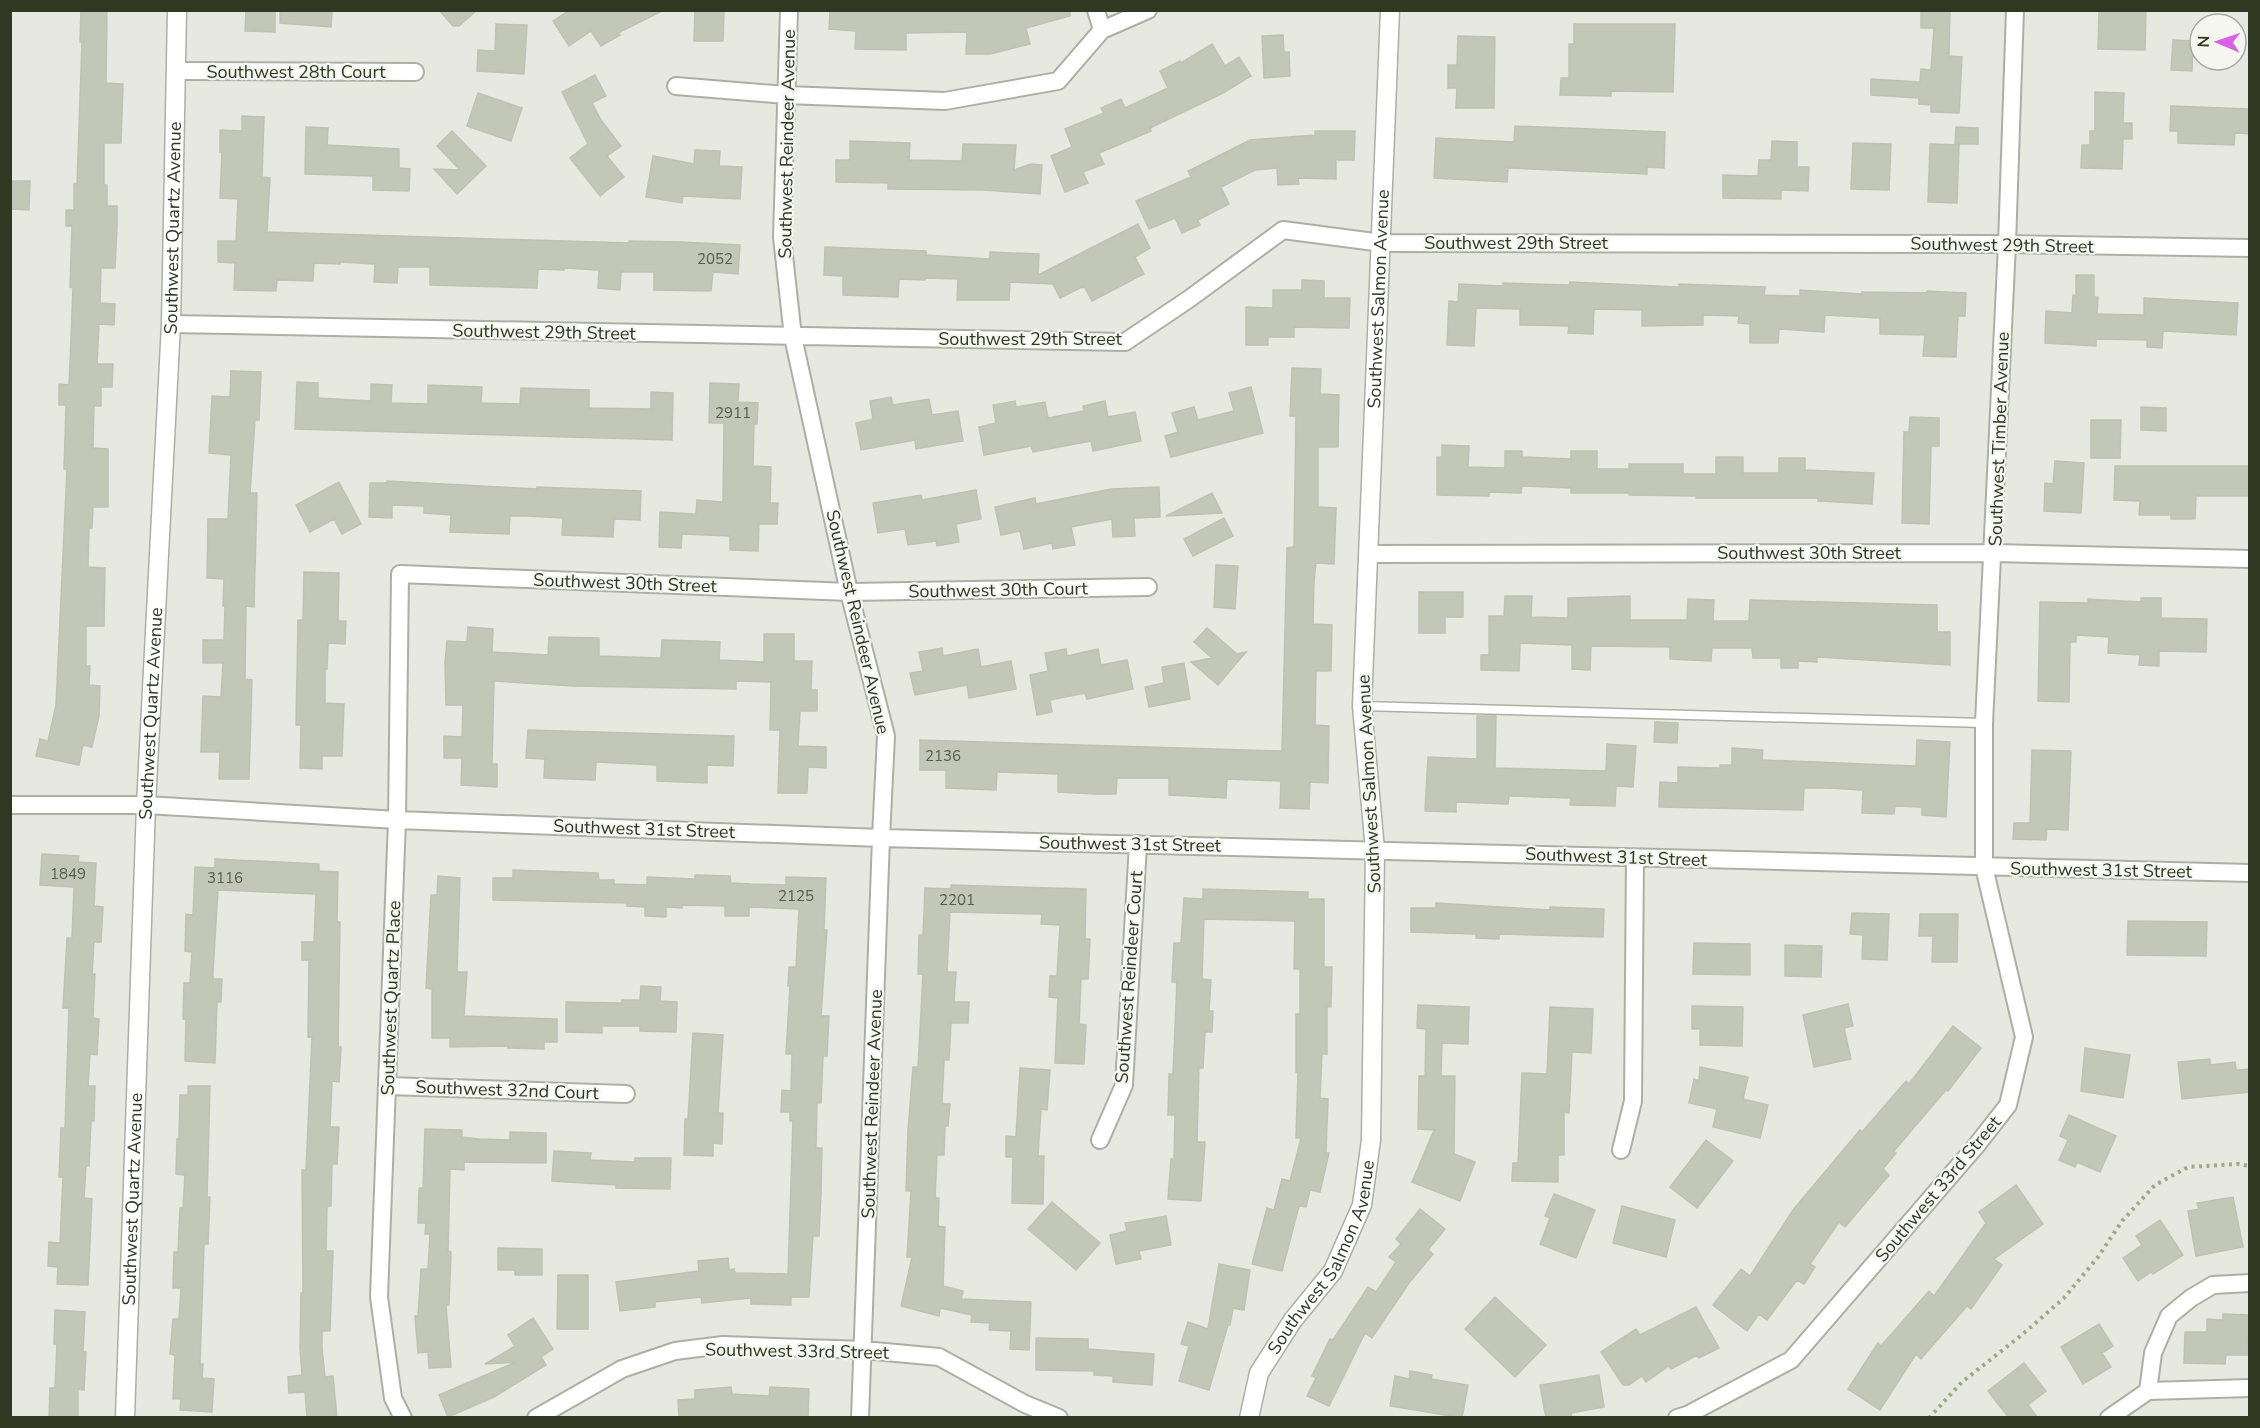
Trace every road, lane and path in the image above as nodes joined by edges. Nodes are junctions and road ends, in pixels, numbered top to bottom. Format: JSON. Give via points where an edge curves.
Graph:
{"nodes":[{"id":1,"x":177,"y":10,"type":"edge"},
{"id":2,"x":789,"y":10,"type":"edge"},
{"id":3,"x":1096,"y":10,"type":"edge"},
{"id":4,"x":1148,"y":10,"type":"edge"},
{"id":5,"x":1390,"y":10,"type":"edge"},
{"id":6,"x":2014,"y":10,"type":"edge"},
{"id":7,"x":1102,"y":30,"type":"junction"},
{"id":8,"x":177,"y":71,"type":"junction"},
{"id":9,"x":415,"y":72,"type":"dead end"},
{"id":10,"x":676,"y":86,"type":"dead end"},
{"id":11,"x":786,"y":95,"type":"junction"},
{"id":12,"x":1382,"y":243,"type":"junction"},
{"id":13,"x":2007,"y":244,"type":"junction"},
{"id":14,"x":2250,"y":248,"type":"edge"},
{"id":15,"x":171,"y":324,"type":"junction"},
{"id":16,"x":793,"y":337,"type":"junction"},
{"id":17,"x":1994,"y":553,"type":"junction"},
{"id":18,"x":1368,"y":554,"type":"junction"},
{"id":19,"x":2250,"y":559,"type":"edge"},
{"id":20,"x":400,"y":574,"type":"joint"},
{"id":21,"x":1148,"y":587,"type":"dead end"},
{"id":22,"x":849,"y":592,"type":"junction"},
{"id":23,"x":1362,"y":706,"type":"junction"},
{"id":24,"x":1984,"y":723,"type":"junction"},
{"id":25,"x":10,"y":805,"type":"edge"},
{"id":26,"x":146,"y":805,"type":"junction"},
{"id":27,"x":397,"y":819,"type":"junction"},
{"id":28,"x":880,"y":838,"type":"junction"},
{"id":29,"x":1138,"y":844,"type":"junction"},
{"id":30,"x":1375,"y":850,"type":"junction"},
{"id":31,"x":1635,"y":858,"type":"junction"},
{"id":32,"x":1984,"y":867,"type":"junction"},
{"id":33,"x":2250,"y":873,"type":"edge"},
{"id":34,"x":388,"y":1086,"type":"junction"},
{"id":35,"x":627,"y":1094,"type":"dead end"},
{"id":36,"x":1100,"y":1140,"type":"dead end"},
{"id":37,"x":1621,"y":1150,"type":"dead end"},
{"id":38,"x":2250,"y":1166,"type":"edge"},
{"id":39,"x":2250,"y":1282,"type":"edge"},
{"id":40,"x":864,"y":1350,"type":"junction"},
{"id":41,"x":2250,"y":1388,"type":"edge"},
{"id":42,"x":2148,"y":1391,"type":"junction"},
{"id":43,"x":125,"y":1418,"type":"edge"},
{"id":44,"x":403,"y":1418,"type":"edge"},
{"id":45,"x":536,"y":1418,"type":"edge"},
{"id":46,"x":861,"y":1418,"type":"edge"},
{"id":47,"x":1059,"y":1418,"type":"edge"},
{"id":48,"x":1249,"y":1418,"type":"edge"},
{"id":49,"x":1677,"y":1418,"type":"edge"},
{"id":50,"x":1929,"y":1418,"type":"edge"},
{"id":51,"x":2109,"y":1418,"type":"edge"}],
"edges":[{"from":1,"to":8,"type":"street","name":"Southwest Quartz Avenue"},
{"from":2,"to":11,"type":"street","name":"Southwest Reindeer Avenue"},
{"from":3,"to":7,"type":"street"},
{"from":4,"to":7,"type":"street"},
{"from":5,"to":12,"type":"street","name":"Southwest Salmon Avenue"},
{"from":6,"to":13,"type":"street","name":"Southwest Timber Avenue"},
{"from":7,"to":11,"type":"street","via":[[1058,81],[945,101]]},
{"from":8,"to":9,"type":"street","name":"Southwest 28th Court"},
{"from":8,"to":15,"type":"street","name":"Southwest Quartz Avenue"},
{"from":10,"to":11,"type":"street"},
{"from":11,"to":16,"type":"street","name":"Southwest Reindeer Avenue","via":[[782,237]]},
{"from":12,"to":13,"type":"street","name":"Southwest 29th Street"},
{"from":12,"to":16,"type":"street","name":"Southwest 29th Street","via":[[1283,230],[1125,342]]},
{"from":12,"to":18,"type":"street","name":"Southwest Salmon Avenue"},
{"from":13,"to":14,"type":"street","name":"Southwest 29th Street"},
{"from":13,"to":17,"type":"street","name":"Southwest Timber Avenue"},
{"from":15,"to":16,"type":"street","name":"Southwest 29th Street"},
{"from":15,"to":26,"type":"street","name":"Southwest Quartz Avenue"},
{"from":16,"to":22,"type":"street","name":"Southwest Reindeer Avenue"},
{"from":17,"to":18,"type":"street","name":"Southwest 30th Street"},
{"from":17,"to":19,"type":"street","name":"Southwest 30th Street"},
{"from":17,"to":24,"type":"street","name":"Southwest Timber Avenue"},
{"from":18,"to":23,"type":"street","name":"Southwest Salmon Avenue"},
{"from":20,"to":22,"type":"street","name":"Southwest 30th Street"},
{"from":20,"to":27,"type":"street","name":"Southwest Quartz Place"},
{"from":21,"to":22,"type":"street","name":"Southwest 30th Court"},
{"from":22,"to":28,"type":"street","name":"Southwest Reindeer Avenue","via":[[886,736]]},
{"from":23,"to":24,"type":"lane"},
{"from":23,"to":30,"type":"street","name":"Southwest Salmon Avenue"},
{"from":24,"to":32,"type":"street","name":"Southwest Timber Avenue"},
{"from":25,"to":26,"type":"street","name":"Southwest 31st Street"},
{"from":26,"to":27,"type":"street","name":"Southwest 31st Street"},
{"from":26,"to":43,"type":"street","name":"Southwest Quartz Avenue"},
{"from":27,"to":28,"type":"street","name":"Southwest 31st Street"},
{"from":27,"to":34,"type":"street","name":"Southwest Quartz Place"},
{"from":28,"to":29,"type":"street","name":"Southwest 31st Street"},
{"from":28,"to":40,"type":"street","name":"Southwest Reindeer Avenue"},
{"from":29,"to":30,"type":"street","name":"Southwest 31st Street"},
{"from":29,"to":36,"type":"street","name":"Southwest Reindeer Court","via":[[1124,1085]]},
{"from":30,"to":31,"type":"street","name":"Southwest 31st Street"},
{"from":30,"to":48,"type":"street","name":"Southwest Salmon Avenue","via":[[1371,1140],[1362,1204],[1333,1271],[1293,1320],[1259,1373]]},
{"from":31,"to":32,"type":"street","name":"Southwest 31st Street"},
{"from":31,"to":37,"type":"street","via":[[1633,1101]]},
{"from":32,"to":33,"type":"street","name":"Southwest 31st Street"},
{"from":32,"to":49,"type":"street","name":"Southwest 33rd Street","via":[[2024,1036],[2008,1105],[1791,1360]]},
{"from":34,"to":35,"type":"street","name":"Southwest 32nd Court"},
{"from":34,"to":44,"type":"street","name":"Southwest Quartz Place","via":[[379,1297],[393,1398]]},
{"from":38,"to":50,"type":"path","via":[[2188,1167],[2155,1185],[2122,1221],[2064,1298],[1962,1382]]},
{"from":39,"to":42,"type":"street","via":[[2213,1285],[2169,1316],[2153,1353]]},
{"from":40,"to":45,"type":"street","name":"Southwest 33rd Street","via":[[723,1345],[675,1351],[622,1369]]},
{"from":40,"to":46,"type":"street","name":"Southwest Reindeer Avenue"},
{"from":40,"to":47,"type":"street","name":"Southwest 33rd Street","via":[[939,1357]]},
{"from":41,"to":42,"type":"street"},
{"from":42,"to":51,"type":"street"}]}
